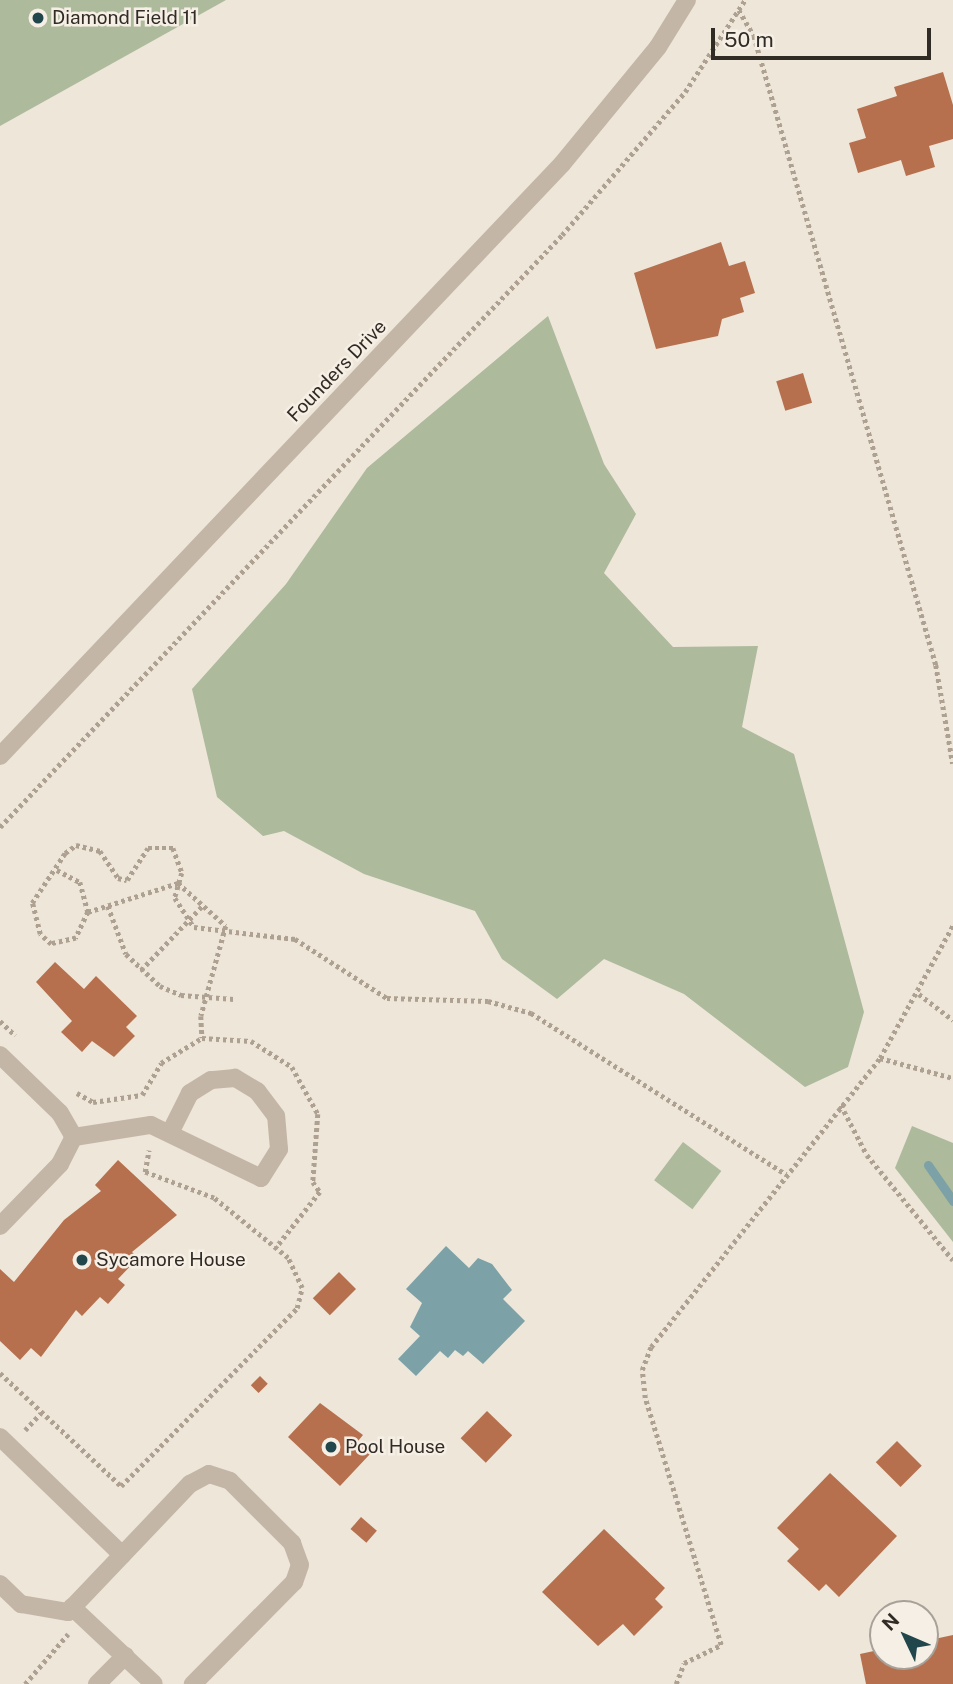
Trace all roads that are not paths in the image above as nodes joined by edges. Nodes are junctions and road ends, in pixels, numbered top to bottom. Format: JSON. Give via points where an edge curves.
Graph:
{"nodes":[{"id":1,"x":687,"y":0,"type":"edge"},
{"id":2,"x":0,"y":756,"type":"edge"},
{"id":3,"x":0,"y":1055,"type":"edge"},
{"id":4,"x":170,"y":1133,"type":"junction"},
{"id":5,"x":74,"y":1137,"type":"junction"},
{"id":6,"x":0,"y":1226,"type":"edge"},
{"id":7,"x":0,"y":1437,"type":"edge"},
{"id":8,"x":122,"y":1555,"type":"junction"},
{"id":9,"x":0,"y":1584,"type":"edge"},
{"id":10,"x":78,"y":1612,"type":"junction"},
{"id":11,"x":125,"y":1656,"type":"junction"},
{"id":12,"x":97,"y":1684,"type":"edge"},
{"id":13,"x":154,"y":1684,"type":"edge"},
{"id":14,"x":193,"y":1684,"type":"edge"}],
"edges":[{"from":1,"to":2,"type":"street","name":"Founders Drive","via":[[658,47],[562,164]]},
{"from":3,"to":5,"type":"street","via":[[60,1113]]},
{"from":4,"to":4,"type":"street","via":[[261,1178],[279,1150],[276,1116],[257,1091],[235,1079],[211,1080],[190,1093]]},
{"from":4,"to":5,"type":"street","via":[[151,1125]]},
{"from":5,"to":6,"type":"street","via":[[60,1164]]},
{"from":7,"to":8,"type":"street"},
{"from":8,"to":10,"type":"street"},
{"from":8,"to":14,"type":"street","via":[[190,1484],[209,1474],[230,1481],[292,1543],[300,1565],[294,1582]]},
{"from":9,"to":10,"type":"street","via":[[21,1604],[46,1612]]},
{"from":10,"to":11,"type":"street"},
{"from":11,"to":12,"type":"street"},
{"from":11,"to":13,"type":"street"}]}
